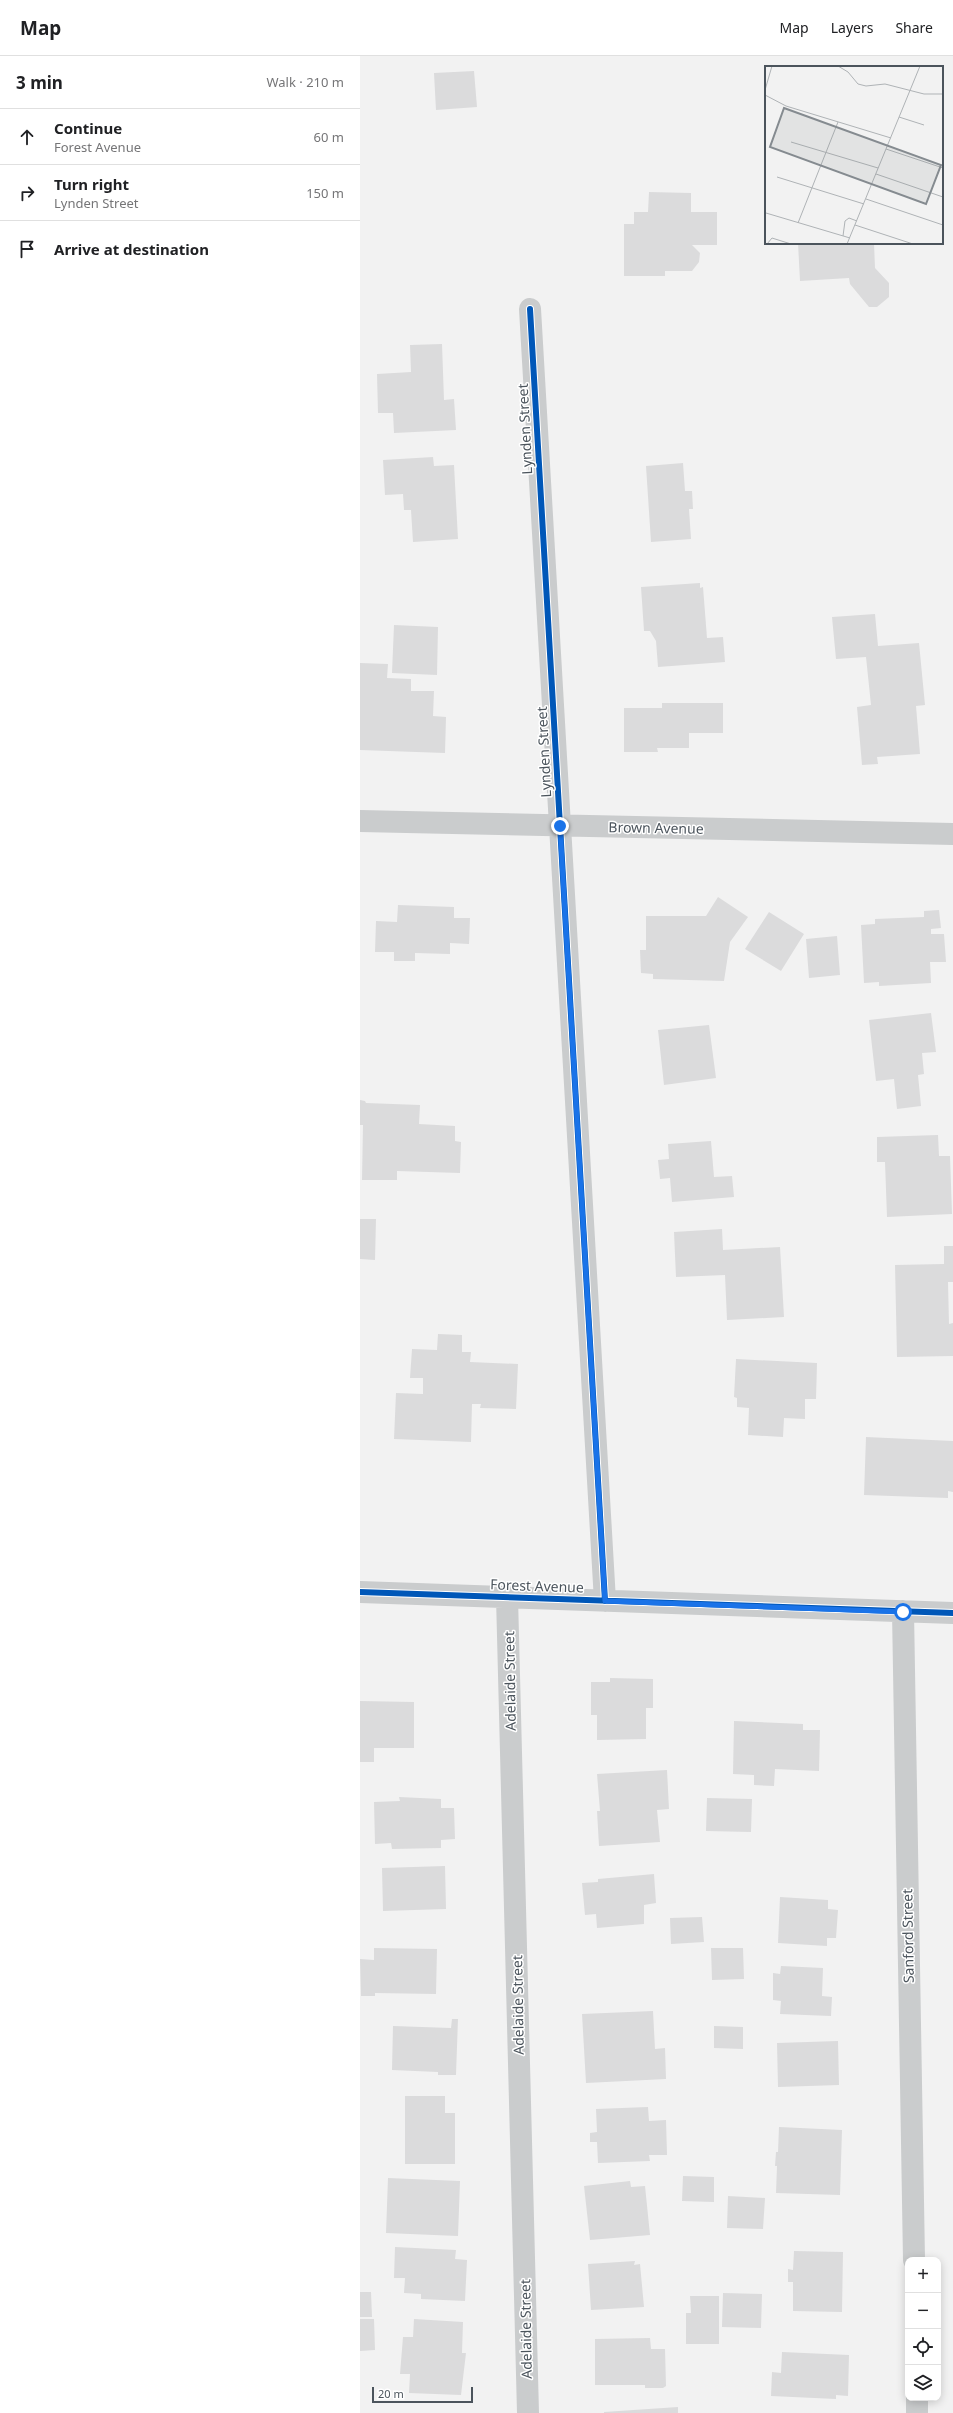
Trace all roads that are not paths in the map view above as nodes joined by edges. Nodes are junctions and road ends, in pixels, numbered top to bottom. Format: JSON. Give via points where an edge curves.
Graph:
{"nodes":[{"id":1,"x":530,"y":309,"type":"dead end"},
{"id":2,"x":360,"y":821,"type":"edge"},
{"id":3,"x":560,"y":826,"type":"junction"},
{"id":4,"x":953,"y":834,"type":"edge"},
{"id":5,"x":360,"y":1592,"type":"edge"},
{"id":6,"x":508,"y":1597,"type":"junction"},
{"id":7,"x":605,"y":1601,"type":"junction"},
{"id":8,"x":903,"y":1612,"type":"junction"},
{"id":9,"x":953,"y":1613,"type":"edge"},
{"id":10,"x":914,"y":2257,"type":"edge"},
{"id":11,"x":917,"y":2401,"type":"edge"},
{"id":12,"x":528,"y":2413,"type":"edge"},
{"id":13,"x":917,"y":2413,"type":"edge"}],
"edges":[{"from":1,"to":3,"type":"street","name":"Lynden Street"},
{"from":2,"to":3,"type":"street","name":"Brown Avenue"},
{"from":3,"to":4,"type":"street","name":"Brown Avenue"},
{"from":3,"to":7,"type":"street","name":"Lynden Street"},
{"from":5,"to":6,"type":"street","name":"Forest Avenue"},
{"from":6,"to":7,"type":"street","name":"Forest Avenue"},
{"from":6,"to":12,"type":"street","name":"Adelaide Street"},
{"from":7,"to":8,"type":"street","name":"Forest Avenue"},
{"from":8,"to":9,"type":"street","name":"Forest Avenue"},
{"from":8,"to":10,"type":"street","name":"Sanford Street"},
{"from":11,"to":13,"type":"street"}]}
